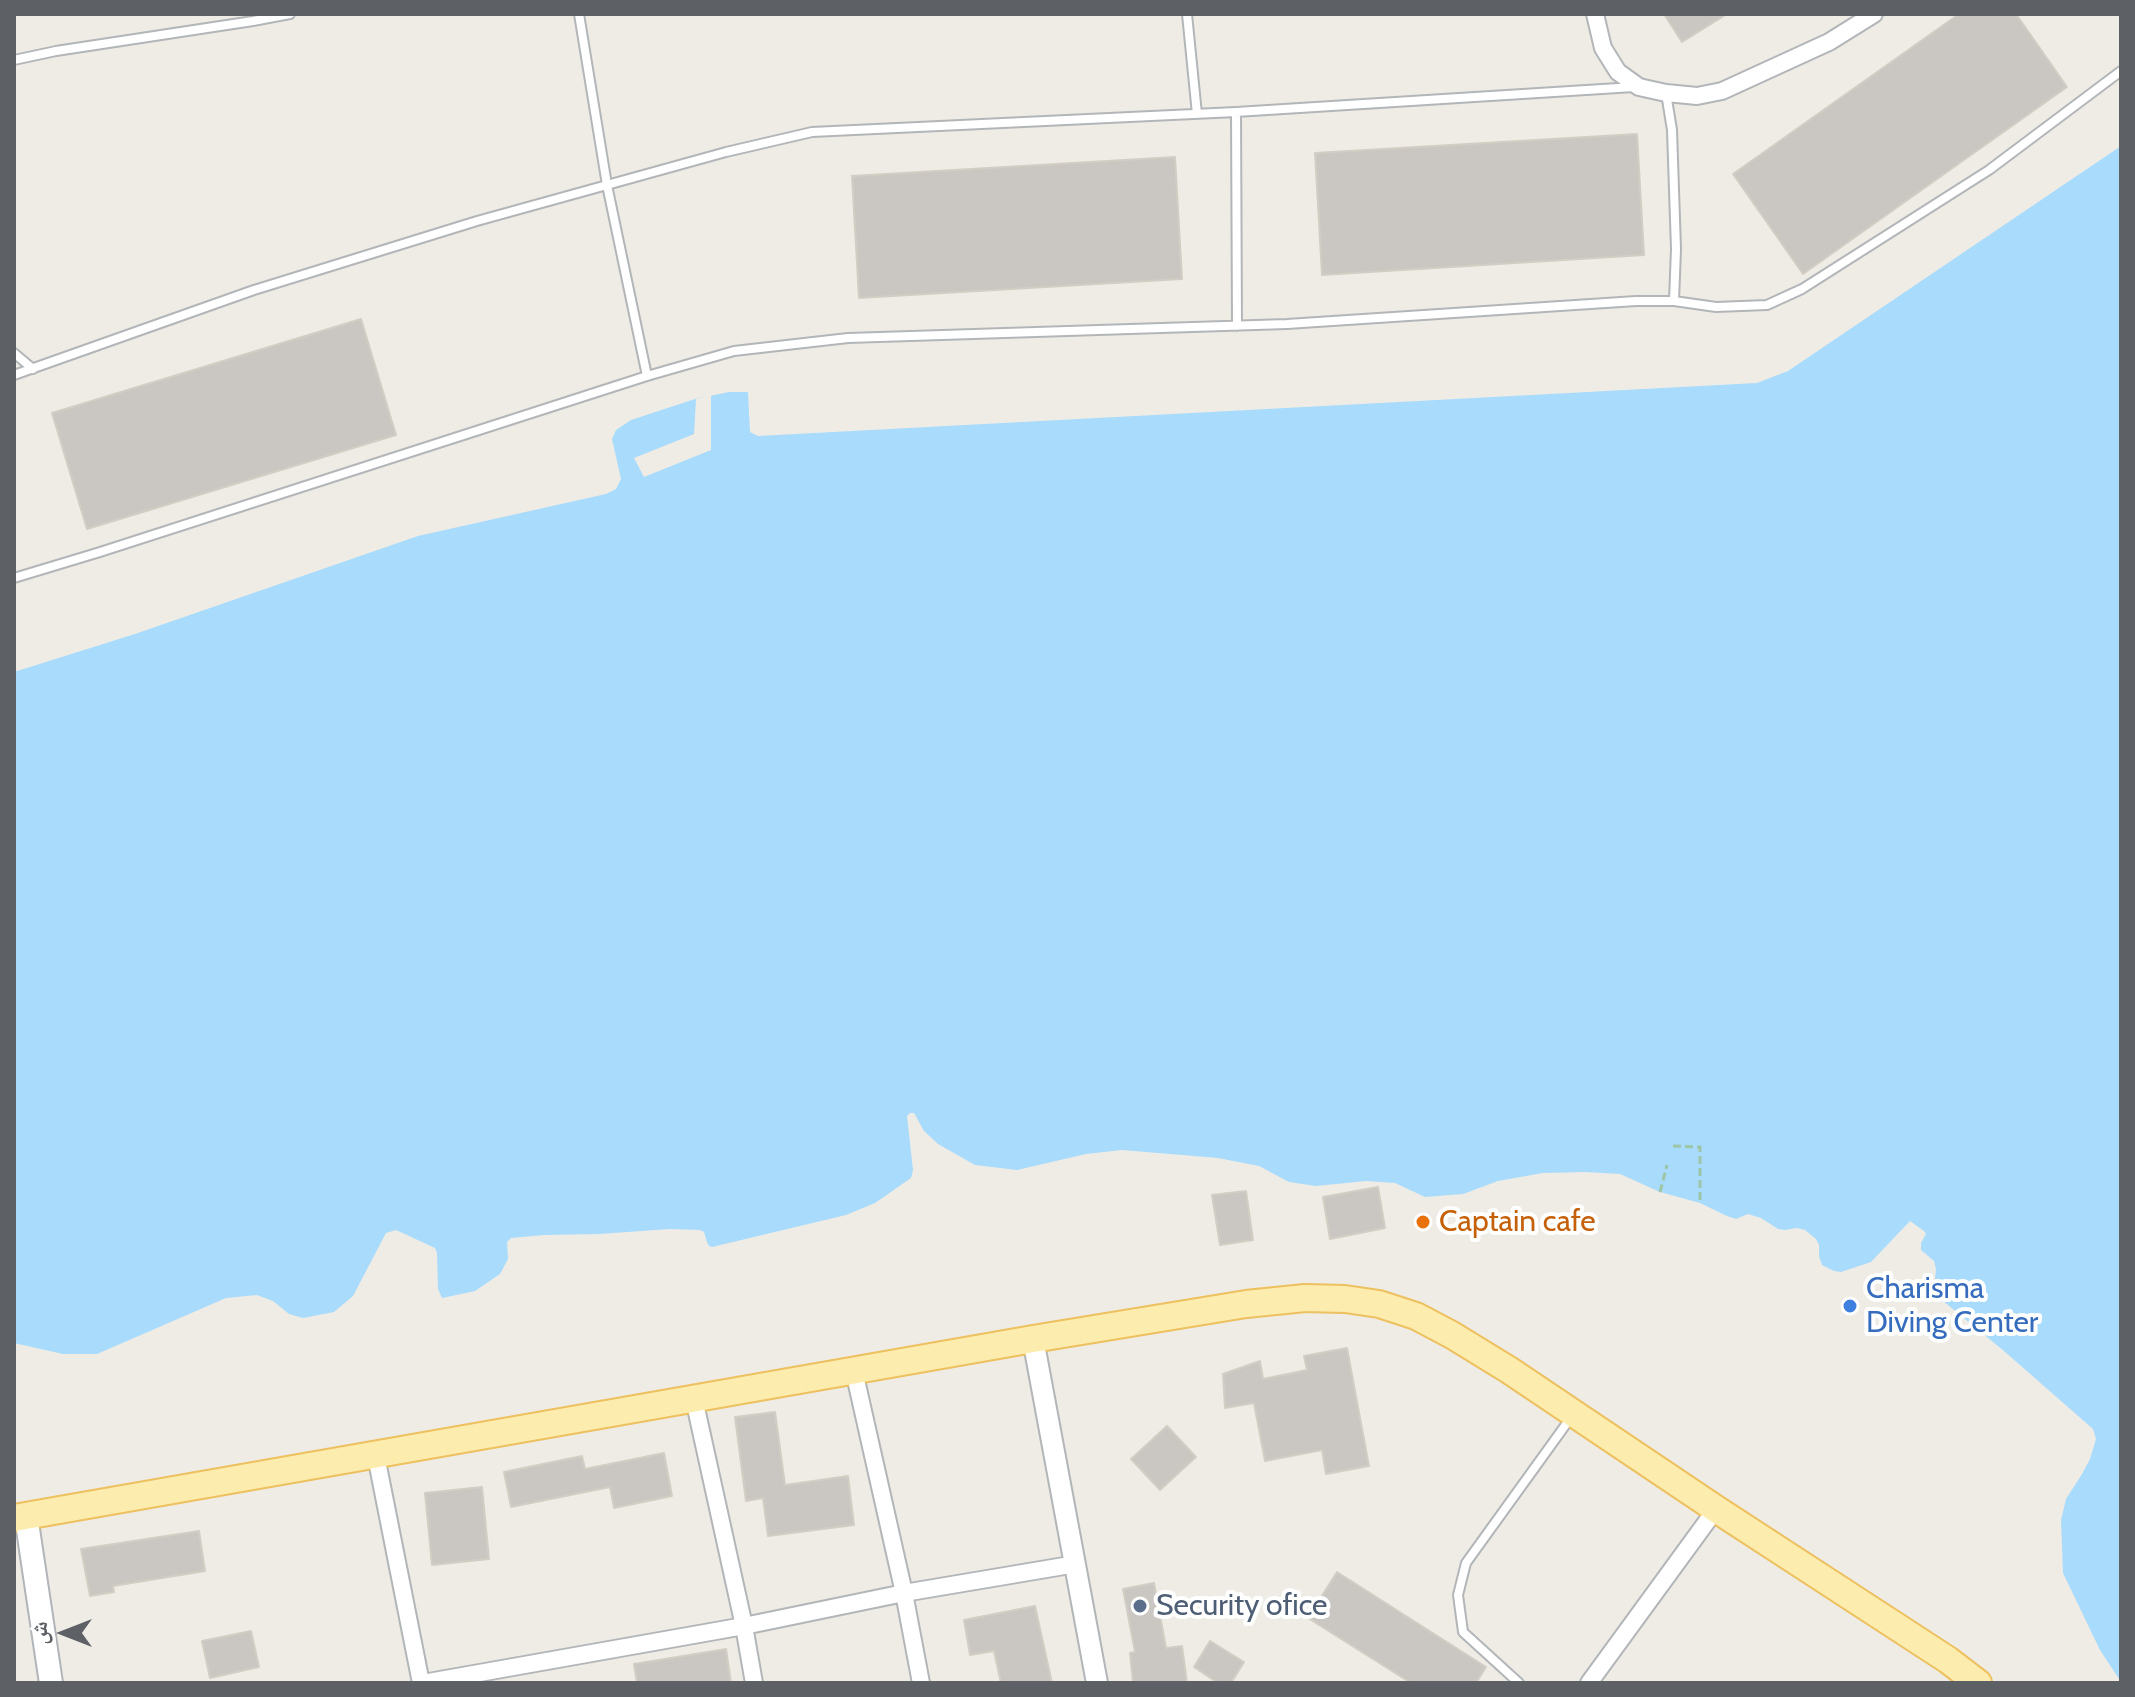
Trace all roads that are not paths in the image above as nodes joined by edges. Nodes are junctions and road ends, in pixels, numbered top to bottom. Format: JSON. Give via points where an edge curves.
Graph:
{"nodes":[{"id":1,"x":290,"y":14,"type":"edge"},
{"id":2,"x":579,"y":14,"type":"edge"},
{"id":3,"x":1187,"y":14,"type":"edge"},
{"id":4,"x":1595,"y":14,"type":"edge"},
{"id":5,"x":1874,"y":14,"type":"edge"},
{"id":6,"x":14,"y":60,"type":"edge"},
{"id":7,"x":2121,"y":71,"type":"edge"},
{"id":8,"x":1639,"y":87,"type":"junction"},
{"id":9,"x":1666,"y":93,"type":"junction"},
{"id":10,"x":1236,"y":112,"type":"junction"},
{"id":11,"x":1197,"y":114,"type":"junction"},
{"id":12,"x":607,"y":185,"type":"junction"},
{"id":13,"x":1674,"y":301,"type":"junction"},
{"id":14,"x":1237,"y":326,"type":"junction"},
{"id":15,"x":14,"y":353,"type":"edge"},
{"id":16,"x":33,"y":369,"type":"junction"},
{"id":17,"x":14,"y":375,"type":"edge"},
{"id":18,"x":647,"y":376,"type":"junction"},
{"id":19,"x":14,"y":578,"type":"edge"},
{"id":20,"x":1033,"y":1339,"type":"junction"},
{"id":21,"x":854,"y":1371,"type":"junction"},
{"id":22,"x":694,"y":1399,"type":"junction"},
{"id":23,"x":1574,"y":1413,"type":"junction"},
{"id":24,"x":376,"y":1456,"type":"junction"},
{"id":25,"x":1716,"y":1509,"type":"junction"},
{"id":26,"x":20,"y":1517,"type":"edge"},
{"id":27,"x":1076,"y":1564,"type":"junction"},
{"id":28,"x":904,"y":1593,"type":"junction"},
{"id":29,"x":744,"y":1626,"type":"junction"},
{"id":30,"x":51,"y":1683,"type":"edge"},
{"id":31,"x":422,"y":1683,"type":"edge"},
{"id":32,"x":754,"y":1683,"type":"edge"},
{"id":33,"x":921,"y":1683,"type":"edge"},
{"id":34,"x":1097,"y":1683,"type":"edge"},
{"id":35,"x":1519,"y":1683,"type":"edge"},
{"id":36,"x":1589,"y":1683,"type":"edge"},
{"id":37,"x":1978,"y":1683,"type":"edge"}],
"edges":[{"from":1,"to":6,"type":"lane"},
{"from":2,"to":12,"type":"lane"},
{"from":3,"to":11,"type":"lane"},
{"from":4,"to":8,"type":"street","via":[[1610,60]]},
{"from":5,"to":9,"type":"street","via":[[1829,42],[1722,91],[1697,96]]},
{"from":7,"to":13,"type":"lane","via":[[1989,170],[1802,289],[1767,305],[1716,307]]},
{"from":8,"to":9,"type":"street"},
{"from":8,"to":10,"type":"lane"},
{"from":9,"to":13,"type":"lane","via":[[1672,130]]},
{"from":10,"to":11,"type":"lane"},
{"from":10,"to":14,"type":"lane"},
{"from":11,"to":12,"type":"lane","via":[[812,132]]},
{"from":12,"to":16,"type":"lane","via":[[254,290]]},
{"from":12,"to":18,"type":"lane"},
{"from":13,"to":14,"type":"lane"},
{"from":14,"to":18,"type":"lane","via":[[848,338],[734,351]]},
{"from":15,"to":16,"type":"lane"},
{"from":16,"to":17,"type":"lane"},
{"from":18,"to":19,"type":"lane"},
{"from":20,"to":21,"type":"main road"},
{"from":20,"to":23,"type":"main road","via":[[1246,1304],[1345,1299],[1416,1316]]},
{"from":20,"to":27,"type":"street"},
{"from":21,"to":22,"type":"main road"},
{"from":21,"to":28,"type":"street"},
{"from":22,"to":24,"type":"main road"},
{"from":22,"to":29,"type":"street"},
{"from":23,"to":25,"type":"main road"},
{"from":23,"to":35,"type":"lane","via":[[1466,1563],[1458,1595],[1463,1632]]},
{"from":24,"to":26,"type":"main road"},
{"from":24,"to":31,"type":"street"},
{"from":25,"to":36,"type":"street"},
{"from":25,"to":37,"type":"main road"},
{"from":26,"to":30,"type":"main road"},
{"from":27,"to":28,"type":"street"},
{"from":27,"to":34,"type":"street"},
{"from":28,"to":29,"type":"street"},
{"from":28,"to":33,"type":"street"},
{"from":29,"to":31,"type":"street"},
{"from":29,"to":32,"type":"street"}]}
